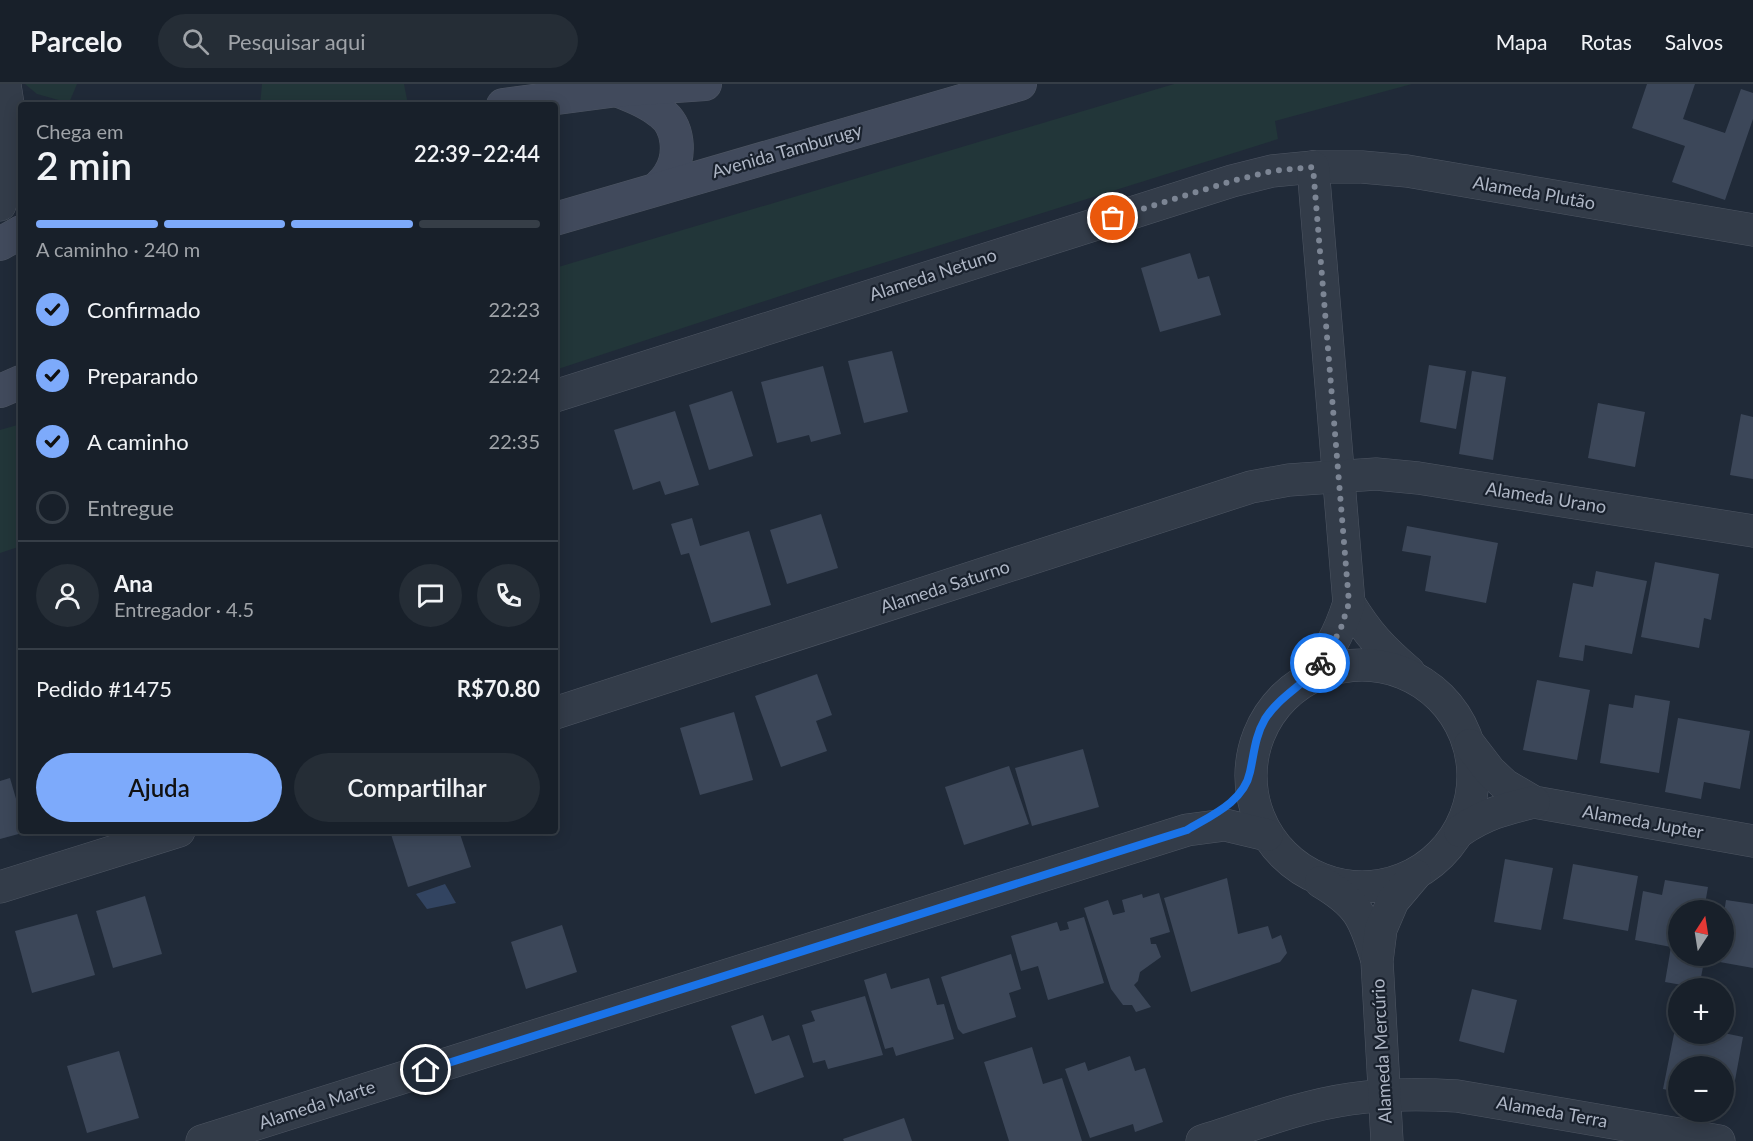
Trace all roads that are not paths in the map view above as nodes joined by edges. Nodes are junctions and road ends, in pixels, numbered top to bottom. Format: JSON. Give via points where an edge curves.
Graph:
{"nodes":[{"id":1,"x":4,"y":84,"type":"edge"},
{"id":2,"x":705,"y":84,"type":"edge"},
{"id":3,"x":1020,"y":84,"type":"edge"},
{"id":4,"x":618,"y":90,"type":"junction"},
{"id":5,"x":26,"y":102,"type":"edge"},
{"id":6,"x":526,"y":102,"type":"edge"},
{"id":7,"x":1313,"y":167,"type":"junction"},
{"id":8,"x":658,"y":188,"type":"junction"},
{"id":9,"x":0,"y":205,"type":"edge"},
{"id":10,"x":558,"y":218,"type":"edge"},
{"id":11,"x":1753,"y":230,"type":"edge"},
{"id":12,"x":18,"y":234,"type":"edge"},
{"id":13,"x":0,"y":244,"type":"edge"},
{"id":14,"x":18,"y":383,"type":"edge"},
{"id":15,"x":0,"y":390,"type":"edge"},
{"id":16,"x":558,"y":395,"type":"edge"},
{"id":17,"x":1338,"y":476,"type":"junction"},
{"id":18,"x":1753,"y":531,"type":"edge"},
{"id":19,"x":1349,"y":603,"type":"junction"},
{"id":20,"x":1307,"y":679,"type":"junction"},
{"id":21,"x":1418,"y":679,"type":"junction"},
{"id":22,"x":558,"y":711,"type":"edge"},
{"id":23,"x":1470,"y":745,"type":"junction"},
{"id":24,"x":1250,"y":775,"type":"junction"},
{"id":25,"x":1533,"y":802,"type":"junction"},
{"id":26,"x":1187,"y":830,"type":"junction"},
{"id":27,"x":1460,"y":831,"type":"junction"},
{"id":28,"x":170,"y":834,"type":"edge"},
{"id":29,"x":1267,"y":835,"type":"junction"},
{"id":30,"x":1753,"y":841,"type":"edge"},
{"id":31,"x":1415,"y":875,"type":"junction"},
{"id":32,"x":1312,"y":876,"type":"junction"},
{"id":33,"x":0,"y":888,"type":"edge"},
{"id":34,"x":1377,"y":961,"type":"junction"},
{"id":35,"x":1385,"y":1095,"type":"junction"},
{"id":36,"x":202,"y":1141,"type":"edge"},
{"id":37,"x":1202,"y":1141,"type":"edge"},
{"id":38,"x":1387,"y":1141,"type":"edge"},
{"id":39,"x":1719,"y":1141,"type":"edge"}],
"edges":[{"from":1,"to":5,"type":"street"},
{"from":1,"to":9,"type":"street","via":[[14,136]]},
{"from":2,"to":4,"type":"main road"},
{"from":3,"to":8,"type":"main road","name":"Avenida Tamburugy"},
{"from":4,"to":6,"type":"main road"},
{"from":4,"to":8,"type":"main road","via":[[664,114],[673,127],[676,158],[671,173]]},
{"from":7,"to":11,"type":"street","name":"Alameda Plutão","via":[[1407,171]]},
{"from":7,"to":16,"type":"street","name":"Alameda Netuno","via":[[1272,171],[1232,181]]},
{"from":7,"to":17,"type":"street"},
{"from":8,"to":10,"type":"main road","name":"Avenida Tamburugy"},
{"from":12,"to":13,"type":"main road"},
{"from":14,"to":15,"type":"main road"},
{"from":17,"to":18,"type":"street","name":"Alameda Urano","via":[[1418,478]]},
{"from":17,"to":19,"type":"street"},
{"from":17,"to":22,"type":"street","name":"Alameda Saturno","via":[[1251,487]]},
{"from":19,"to":20,"type":"street","via":[[1328,653]]},
{"from":19,"to":21,"type":"street","via":[[1367,632]]},
{"from":20,"to":21,"type":"street","via":[[1334,668],[1362,664],[1391,668]]},
{"from":20,"to":24,"type":"street","via":[[1283,696],[1265,719],[1254,746]]},
{"from":21,"to":23,"type":"street","via":[[1441,697],[1459,719]]},
{"from":23,"to":25,"type":"street","name":"Alameda Jupter","via":[[1505,785]]},
{"from":23,"to":27,"type":"street","via":[[1475,774],[1471,804]]},
{"from":24,"to":26,"type":"street","name":"Alameda Marte","via":[[1224,809]]},
{"from":24,"to":29,"type":"street","via":[[1254,807]]},
{"from":25,"to":27,"type":"street","name":"Alameda Jupter","via":[[1497,810]]},
{"from":25,"to":30,"type":"street","name":"Alameda Jupter"},
{"from":26,"to":29,"type":"street","name":"Alameda Marte","via":[[1225,825]]},
{"from":26,"to":36,"type":"street","name":"Alameda Marte"},
{"from":27,"to":31,"type":"street","via":[[1441,856]]},
{"from":28,"to":33,"type":"street"},
{"from":29,"to":32,"type":"street","via":[[1287,858]]},
{"from":31,"to":32,"type":"street","via":[[1382,886],[1346,887]]},
{"from":31,"to":34,"type":"street","name":"Alameda Mercúrio","via":[[1393,901],[1381,929]]},
{"from":32,"to":34,"type":"street","name":"Alameda Mercúrio","via":[[1341,893],[1353,906],[1366,925]]},
{"from":34,"to":35,"type":"street","name":"Alameda Mercúrio"},
{"from":35,"to":37,"type":"street","name":"Alameda Terra","via":[[1314,1106]]},
{"from":35,"to":38,"type":"street","name":"Alameda Mercúrio"},
{"from":35,"to":39,"type":"street","name":"Alameda Terra","via":[[1457,1096]]}]}
